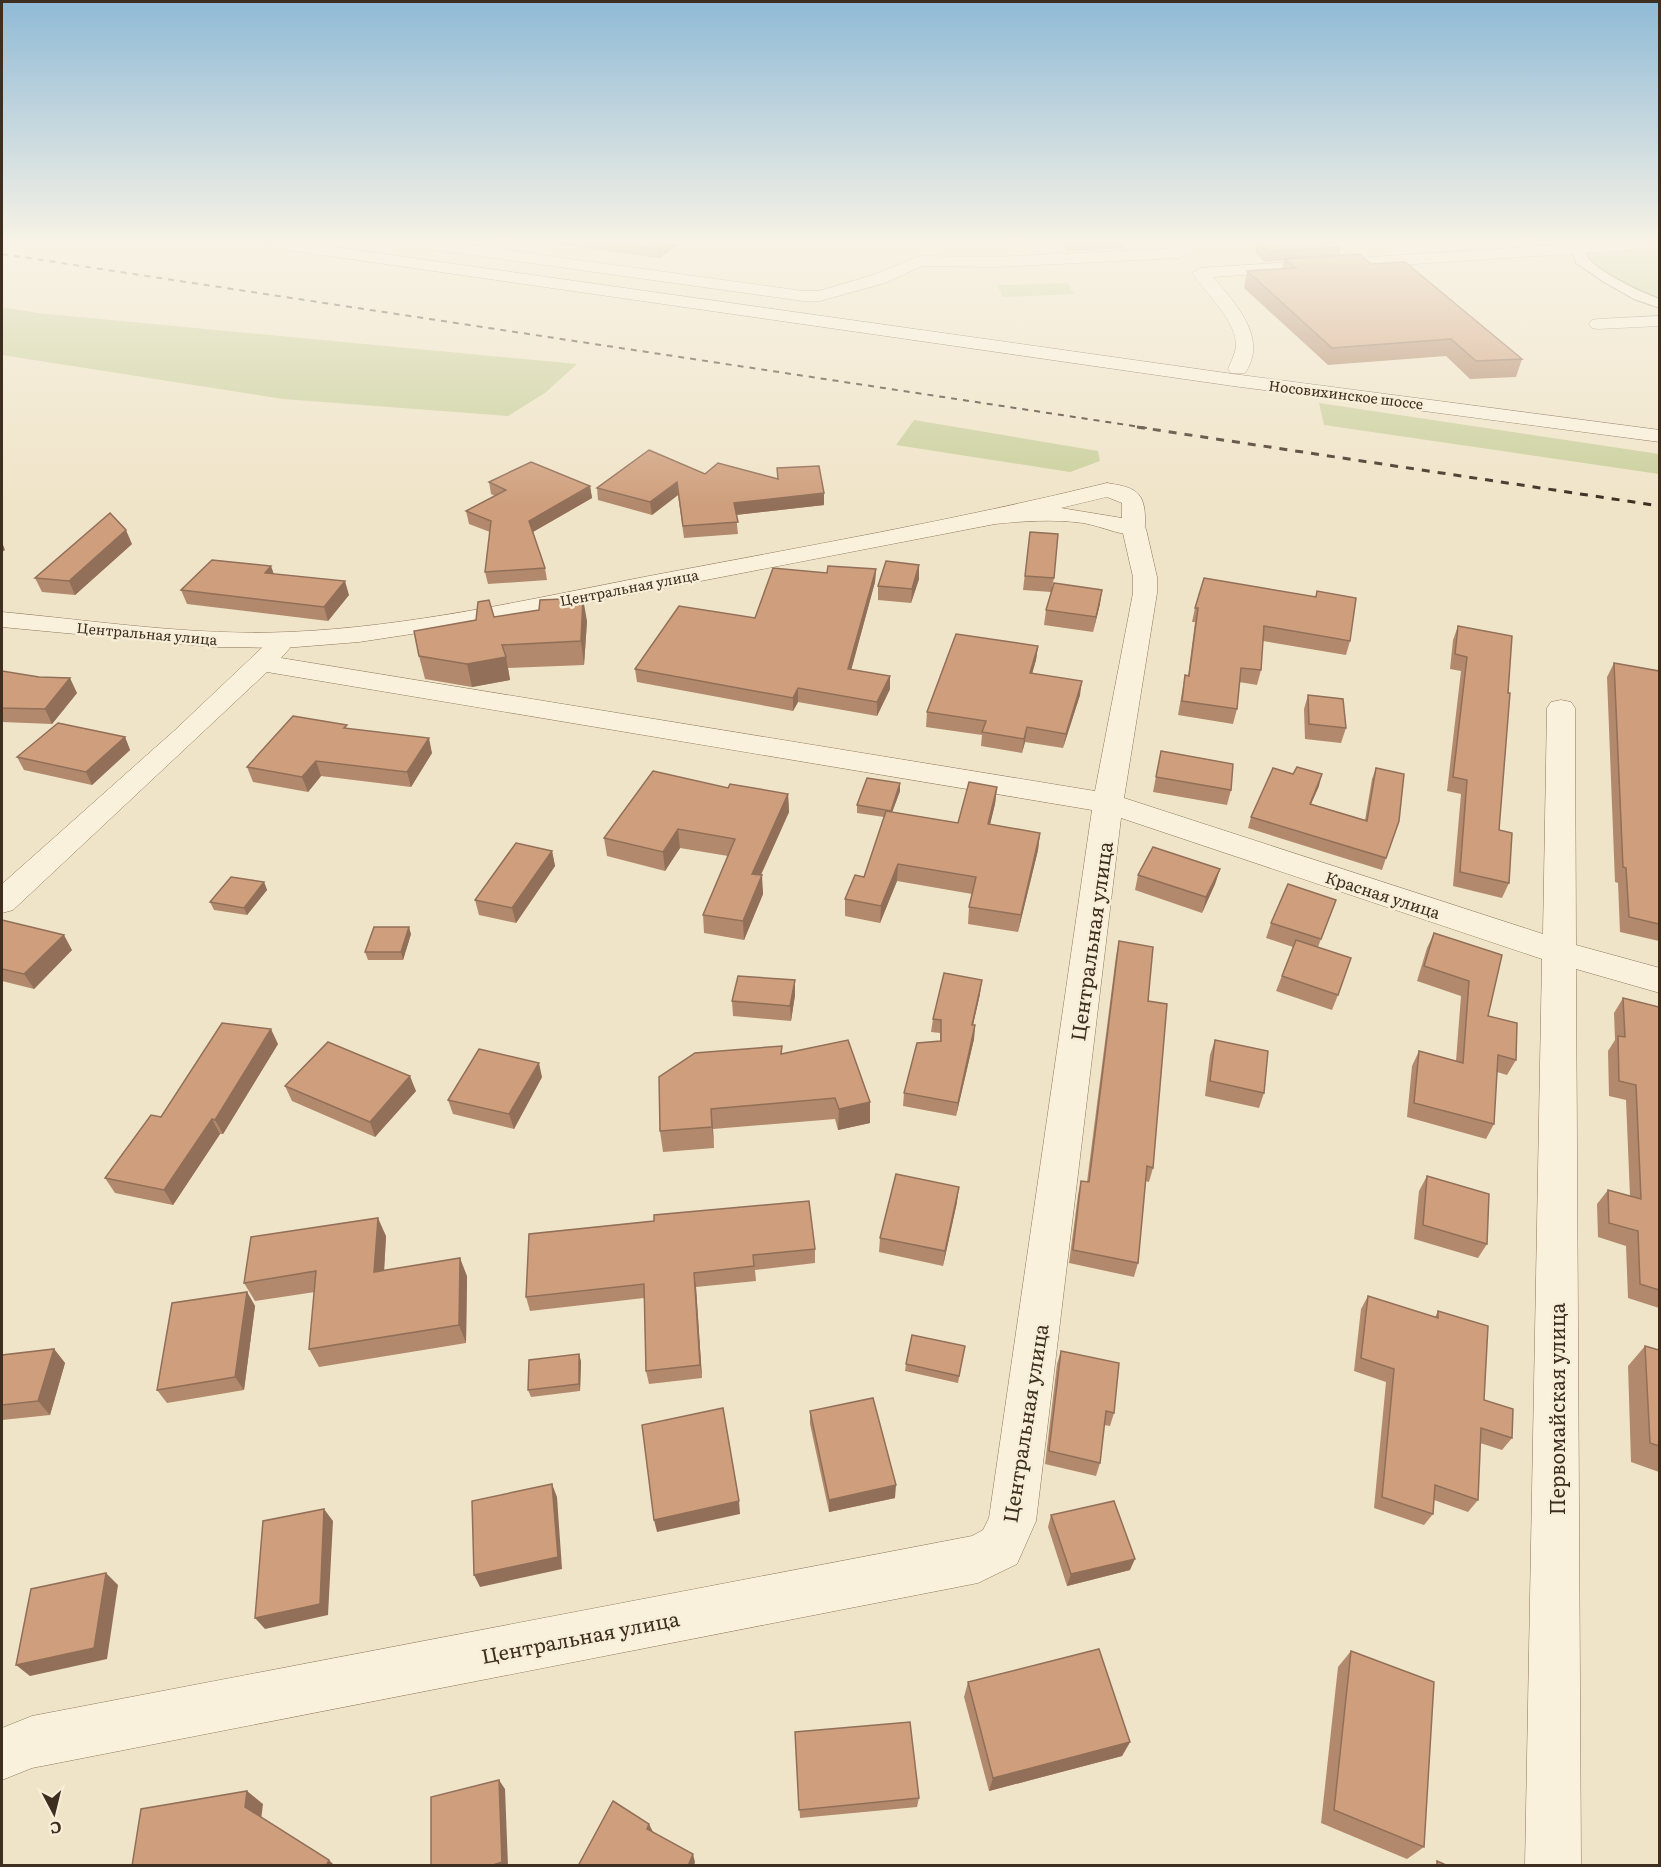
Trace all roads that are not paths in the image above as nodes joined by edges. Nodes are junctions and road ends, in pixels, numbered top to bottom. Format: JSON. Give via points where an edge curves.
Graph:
{"nodes":[{"id":1,"x":909,"y":330,"type":"edge"},
{"id":2,"x":939,"y":330,"type":"edge"},
{"id":3,"x":1241,"y":330,"type":"edge"},
{"id":4,"x":1236,"y":375,"type":"junction"},
{"id":5,"x":1659,"y":436,"type":"edge"},
{"id":6,"x":995,"y":517,"type":"junction"},
{"id":7,"x":1134,"y":529,"type":"junction"},
{"id":8,"x":2,"y":620,"type":"edge"},
{"id":9,"x":285,"y":640,"type":"junction"},
{"id":10,"x":261,"y":663,"type":"junction"},
{"id":11,"x":1561,"y":708,"type":"dead end"},
{"id":12,"x":1108,"y":803,"type":"junction"},
{"id":13,"x":2,"y":902,"type":"edge"},
{"id":14,"x":1560,"y":952,"type":"junction"},
{"id":15,"x":1659,"y":981,"type":"edge"},
{"id":16,"x":2,"y":1754,"type":"edge"},
{"id":17,"x":1553,"y":1866,"type":"edge"}],
"edges":[{"from":1,"to":4,"type":"street","name":"Носовихинское шоссе"},
{"from":2,"to":4,"type":"street","name":"Носовихинское шоссе"},
{"from":3,"to":4,"type":"street","via":[[1245,345]]},
{"from":4,"to":5,"type":"street","name":"Носовихинское шоссе"},
{"from":6,"to":7,"type":"street","via":[[1030,513],[1074,515],[1113,521]]},
{"from":6,"to":7,"type":"street","name":"Центральная улица","via":[[1107,490],[1133,500]]},
{"from":6,"to":9,"type":"street","name":"Центральная улица","via":[[418,627]]},
{"from":7,"to":12,"type":"street","name":"Центральная улица","via":[[1143,561],[1145,593]]},
{"from":8,"to":9,"type":"street","name":"Центральная улица","via":[[227,640]]},
{"from":9,"to":10,"type":"street"},
{"from":10,"to":12,"type":"street","name":"Красная улица"},
{"from":10,"to":13,"type":"street"},
{"from":11,"to":14,"type":"street","name":"Первомайская улица"},
{"from":12,"to":14,"type":"street","name":"Красная улица"},
{"from":12,"to":16,"type":"street","name":"Центральная улица","via":[[1012,1521],[1000,1547],[978,1559],[32,1742]]},
{"from":14,"to":15,"type":"street","name":"Красная улица"},
{"from":14,"to":17,"type":"street","name":"Первомайская улица"}]}
